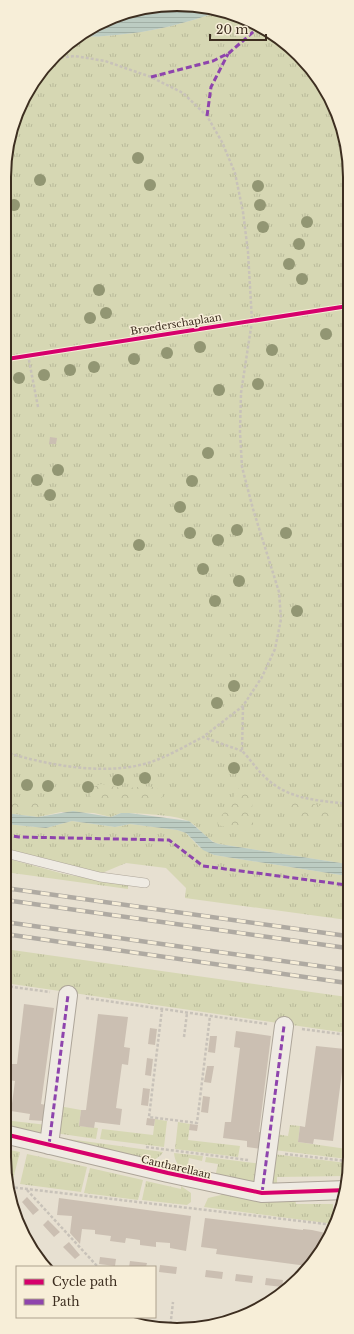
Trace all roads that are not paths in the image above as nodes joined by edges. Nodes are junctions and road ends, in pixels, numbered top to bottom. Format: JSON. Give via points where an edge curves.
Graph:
{"nodes":[{"id":1,"x":11,"y":855,"type":"edge"},
{"id":2,"x":145,"y":883,"type":"dead end"},
{"id":3,"x":68,"y":995,"type":"road end"},
{"id":4,"x":284,"y":1026,"type":"road end"},
{"id":5,"x":11,"y":1136,"type":"edge"},
{"id":6,"x":49,"y":1145,"type":"junction"},
{"id":7,"x":340,"y":1190,"type":"edge"},
{"id":8,"x":262,"y":1193,"type":"junction"}],
"edges":[{"from":1,"to":2,"type":"lane","via":[[100,877]]},
{"from":3,"to":6,"type":"street"},
{"from":4,"to":8,"type":"street"},
{"from":5,"to":6,"type":"street","name":"Cantharellaan"},
{"from":6,"to":8,"type":"street","name":"Cantharellaan"},
{"from":7,"to":8,"type":"street","name":"Cantharellaan"}]}
